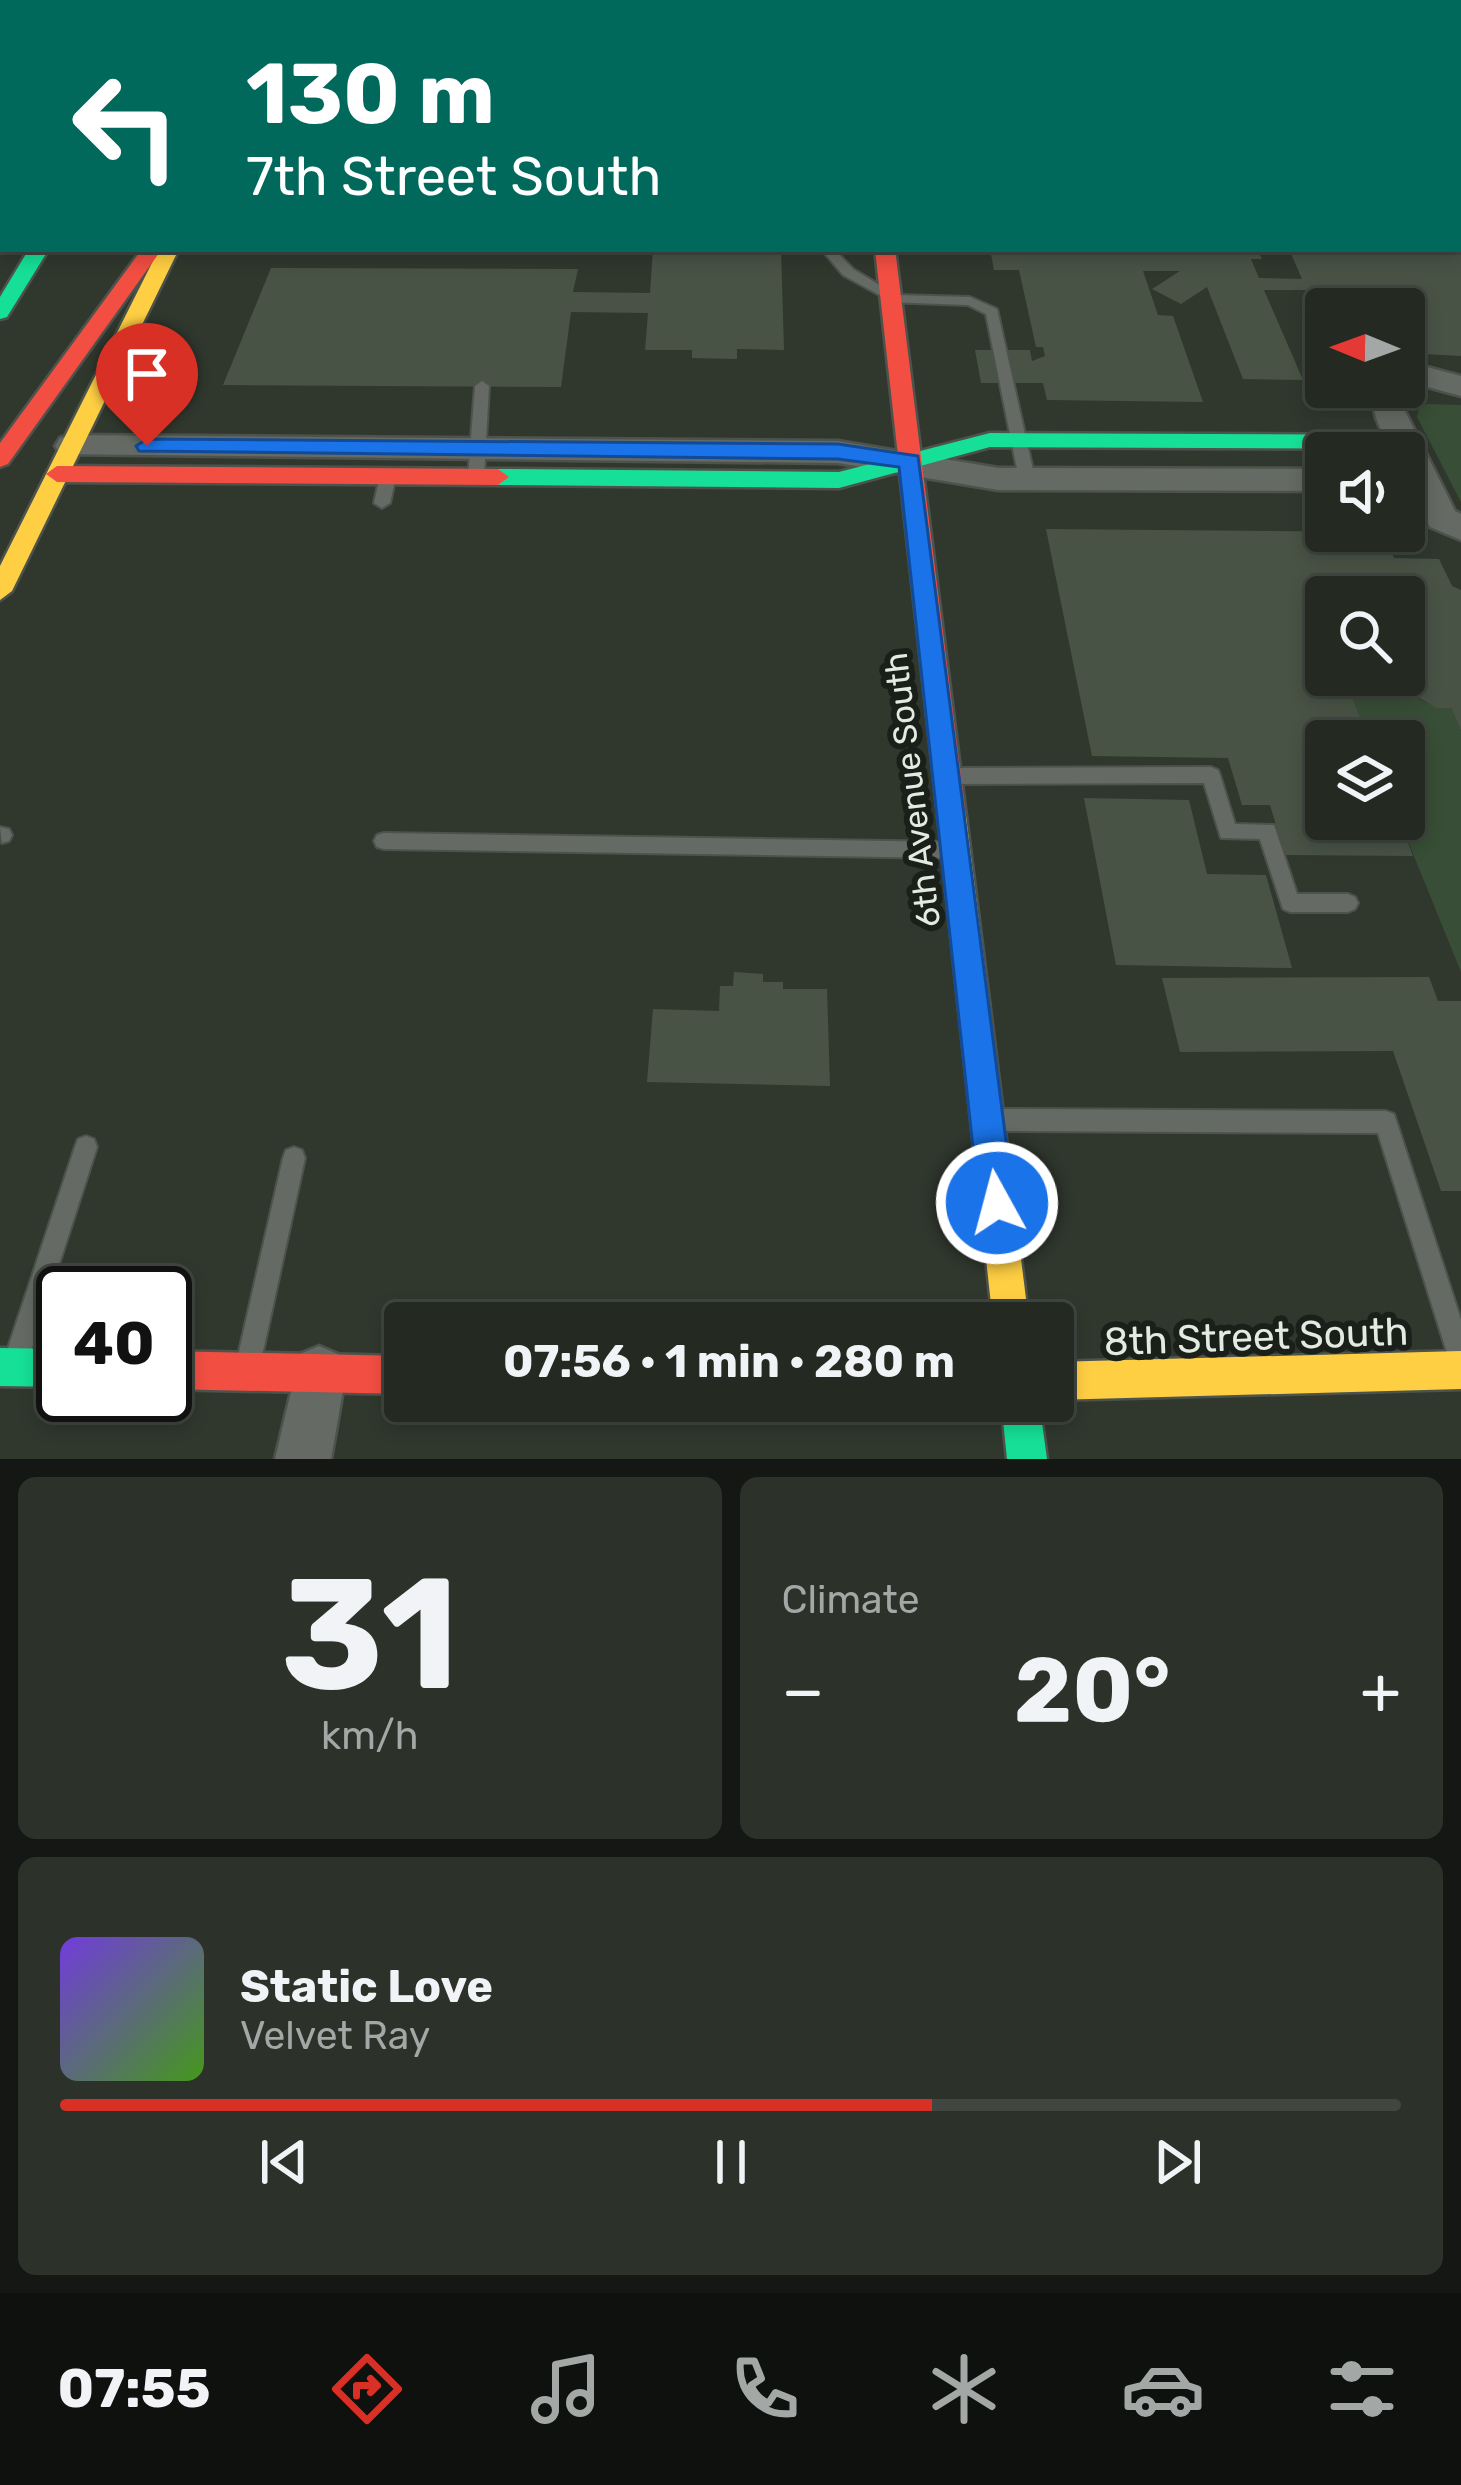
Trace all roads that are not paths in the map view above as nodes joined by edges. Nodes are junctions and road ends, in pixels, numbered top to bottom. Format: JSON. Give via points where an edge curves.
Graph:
{"nodes":[{"id":1,"x":37,"y":252,"type":"edge"},
{"id":2,"x":150,"y":252,"type":"edge"},
{"id":3,"x":168,"y":252,"type":"edge"},
{"id":4,"x":830,"y":252,"type":"edge"},
{"id":5,"x":885,"y":252,"type":"edge"},
{"id":6,"x":891,"y":297,"type":"junction"},
{"id":7,"x":0,"y":313,"type":"edge"},
{"id":8,"x":1425,"y":377,"type":"edge"},
{"id":9,"x":482,"y":386,"type":"dead end"},
{"id":10,"x":1461,"y":386,"type":"edge"},
{"id":11,"x":1018,"y":440,"type":"junction"},
{"id":12,"x":1305,"y":441,"type":"edge"},
{"id":13,"x":0,"y":459,"type":"edge"},
{"id":14,"x":64,"y":460,"type":"junction"},
{"id":15,"x":910,"y":461,"type":"junction"},
{"id":16,"x":478,"y":463,"type":"junction"},
{"id":17,"x":1027,"y":479,"type":"junction"},
{"id":18,"x":1305,"y":480,"type":"edge"},
{"id":19,"x":1425,"y":496,"type":"edge"},
{"id":20,"x":1461,"y":528,"type":"edge"},
{"id":21,"x":0,"y":591,"type":"edge"},
{"id":22,"x":946,"y":776,"type":"junction"},
{"id":23,"x":384,"y":841,"type":"dead end"},
{"id":24,"x":955,"y":850,"type":"junction"},
{"id":25,"x":1348,"y":903,"type":"dead end"},
{"id":26,"x":987,"y":1120,"type":"junction"},
{"id":27,"x":86,"y":1148,"type":"dead end"},
{"id":28,"x":294,"y":1158,"type":"dead end"},
{"id":29,"x":1009,"y":1302,"type":"edge"},
{"id":30,"x":1461,"y":1359,"type":"edge"},
{"id":31,"x":7,"y":1367,"type":"edge"},
{"id":32,"x":1461,"y":1370,"type":"edge"},
{"id":33,"x":192,"y":1371,"type":"edge"},
{"id":34,"x":246,"y":1372,"type":"junction"},
{"id":35,"x":319,"y":1373,"type":"junction"},
{"id":36,"x":384,"y":1375,"type":"edge"},
{"id":37,"x":1074,"y":1381,"type":"edge"},
{"id":38,"x":1023,"y":1422,"type":"edge"},
{"id":39,"x":303,"y":1459,"type":"edge"},
{"id":40,"x":1027,"y":1459,"type":"edge"}],
"edges":[{"from":1,"to":7,"type":"main road"},
{"from":2,"to":13,"type":"main road"},
{"from":3,"to":14,"type":"main road"},
{"from":4,"to":6,"type":"lane"},
{"from":5,"to":6,"type":"main road","name":"6th Avenue South"},
{"from":6,"to":11,"type":"lane","via":[[970,301],[992,312]]},
{"from":6,"to":15,"type":"main road","name":"6th Avenue South"},
{"from":8,"to":10,"type":"street"},
{"from":9,"to":16,"type":"lane"},
{"from":11,"to":12,"type":"main road"},
{"from":11,"to":15,"type":"main road"},
{"from":11,"to":17,"type":"lane"},
{"from":14,"to":16,"type":"street"},
{"from":14,"to":16,"type":"main road","via":[[385,490]]},
{"from":14,"to":21,"type":"main road"},
{"from":15,"to":16,"type":"street","via":[[838,452]]},
{"from":15,"to":17,"type":"street"},
{"from":15,"to":22,"type":"main road","name":"6th Avenue South"},
{"from":17,"to":18,"type":"street"},
{"from":19,"to":20,"type":"street"},
{"from":22,"to":24,"type":"main road","name":"6th Avenue South"},
{"from":22,"to":25,"type":"lane","via":[[1211,775],[1228,832],[1267,831],[1290,903]]},
{"from":23,"to":24,"type":"lane"},
{"from":24,"to":26,"type":"main road","name":"6th Avenue South"},
{"from":26,"to":29,"type":"main road","name":"6th Avenue South"},
{"from":26,"to":30,"type":"lane","via":[[1386,1122]]},
{"from":27,"to":31,"type":"lane"},
{"from":28,"to":34,"type":"lane"},
{"from":32,"to":37,"type":"main road","name":"8th Street South"},
{"from":33,"to":34,"type":"main road"},
{"from":34,"to":35,"type":"main road"},
{"from":35,"to":36,"type":"main road"},
{"from":35,"to":39,"type":"street"},
{"from":38,"to":40,"type":"main road"}]}
